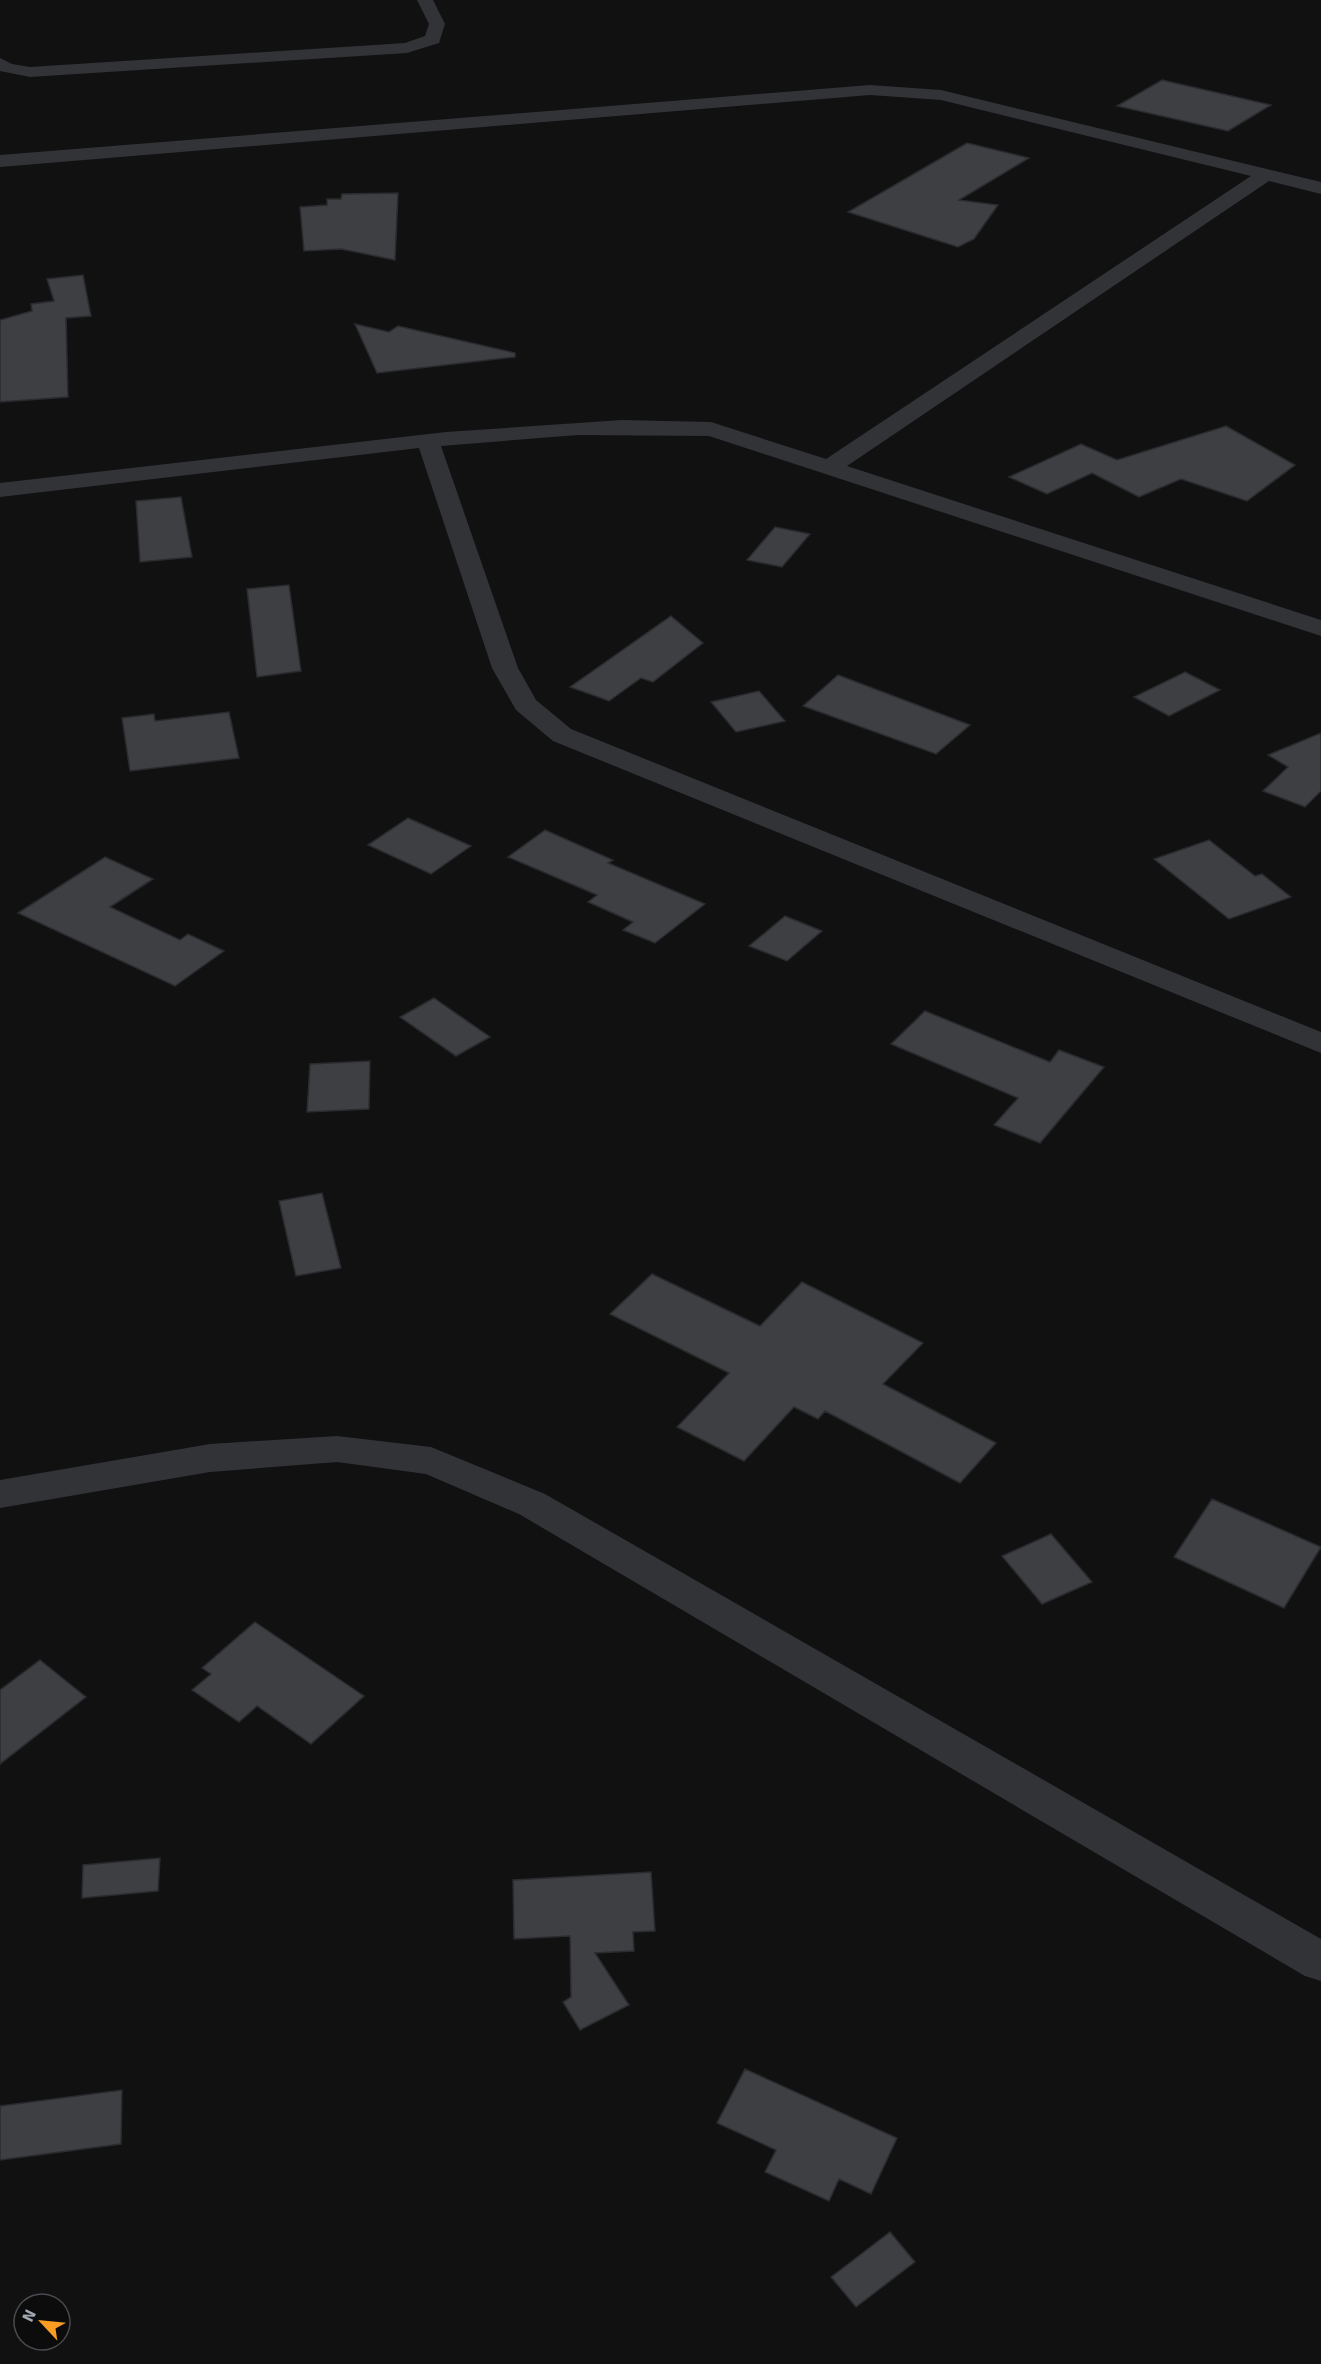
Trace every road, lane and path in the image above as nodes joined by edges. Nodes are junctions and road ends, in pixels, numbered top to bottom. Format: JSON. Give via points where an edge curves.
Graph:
{"nodes":[{"id":1,"x":425,"y":0,"type":"edge"},
{"id":2,"x":0,"y":63,"type":"edge"},
{"id":3,"x":0,"y":161,"type":"edge"},
{"id":4,"x":1264,"y":175,"type":"junction"},
{"id":5,"x":1321,"y":188,"type":"edge"},
{"id":6,"x":428,"y":441,"type":"junction"},
{"id":7,"x":831,"y":466,"type":"junction"},
{"id":8,"x":0,"y":490,"type":"edge"},
{"id":9,"x":1321,"y":628,"type":"edge"},
{"id":10,"x":1321,"y":1043,"type":"edge"},
{"id":11,"x":0,"y":1494,"type":"edge"},
{"id":12,"x":1321,"y":1962,"type":"edge"}],
"edges":[{"from":1,"to":2,"type":"street","via":[[438,24],[433,39],[406,48],[30,72]]},
{"from":3,"to":4,"type":"street","via":[[870,90],[941,95]]},
{"from":4,"to":5,"type":"street"},
{"from":4,"to":7,"type":"street"},
{"from":6,"to":7,"type":"street","via":[[649,424],[711,429]]},
{"from":6,"to":8,"type":"street"},
{"from":6,"to":10,"type":"street","via":[[505,668],[525,704],[562,735]]},
{"from":7,"to":9,"type":"street"},
{"from":11,"to":12,"type":"street","via":[[233,1456],[337,1449],[431,1461],[532,1504]]}]}
